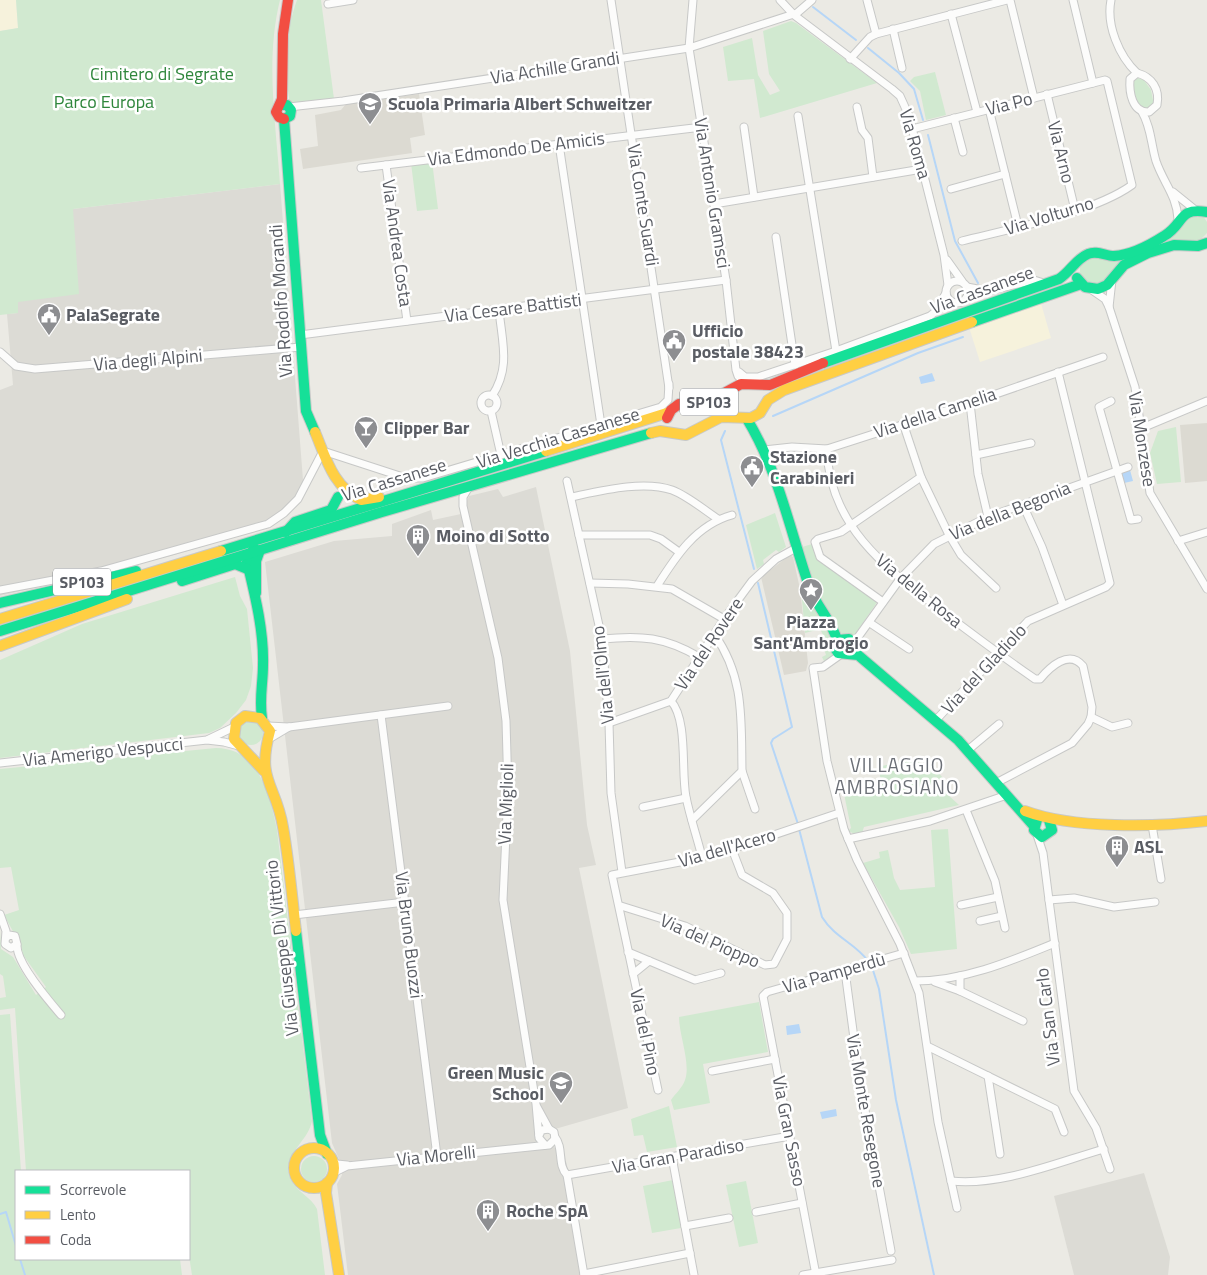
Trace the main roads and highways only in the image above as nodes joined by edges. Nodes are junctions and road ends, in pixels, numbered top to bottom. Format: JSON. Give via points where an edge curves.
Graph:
{"nodes":[{"id":1,"x":288,"y":0,"type":"edge"},
{"id":2,"x":1203,"y":211,"type":"edge"},
{"id":3,"x":1207,"y":243,"type":"edge"},
{"id":4,"x":1078,"y":262,"type":"junction"},
{"id":5,"x":1085,"y":286,"type":"junction"},
{"id":6,"x":747,"y":383,"type":"junction"},
{"id":7,"x":764,"y":405,"type":"junction"},
{"id":8,"x":670,"y":411,"type":"junction"},
{"id":9,"x":752,"y":417,"type":"junction"},
{"id":10,"x":674,"y":433,"type":"junction"},
{"id":11,"x":332,"y":471,"type":"junction"},
{"id":12,"x":407,"y":493,"type":"junction"},
{"id":13,"x":350,"y":496,"type":"junction"},
{"id":14,"x":338,"y":497,"type":"junction"},
{"id":15,"x":347,"y":511,"type":"junction"},
{"id":16,"x":360,"y":519,"type":"junction"},
{"id":17,"x":289,"y":529,"type":"junction"},
{"id":18,"x":319,"y":531,"type":"junction"},
{"id":19,"x":236,"y":545,"type":"junction"},
{"id":20,"x":256,"y":555,"type":"junction"},
{"id":21,"x":165,"y":567,"type":"junction"},
{"id":22,"x":247,"y":569,"type":"junction"},
{"id":23,"x":194,"y":570,"type":"junction"},
{"id":24,"x":182,"y":581,"type":"junction"},
{"id":25,"x":256,"y":599,"type":"junction"},
{"id":26,"x":0,"y":603,"type":"edge"},
{"id":27,"x":2,"y":618,"type":"edge"},
{"id":28,"x":4,"y":630,"type":"edge"},
{"id":29,"x":0,"y":646,"type":"edge"},
{"id":30,"x":258,"y":698,"type":"junction"},
{"id":31,"x":246,"y":716,"type":"junction"},
{"id":32,"x":265,"y":722,"type":"junction"},
{"id":33,"x":267,"y":742,"type":"junction"},
{"id":34,"x":243,"y":748,"type":"junction"},
{"id":35,"x":264,"y":771,"type":"junction"},
{"id":36,"x":1020,"y":808,"type":"junction"},
{"id":37,"x":1207,"y":821,"type":"edge"},
{"id":38,"x":1046,"y":827,"type":"junction"},
{"id":39,"x":319,"y":1123,"type":"junction"},
{"id":40,"x":304,"y":1151,"type":"junction"},
{"id":41,"x":329,"y":1157,"type":"junction"},
{"id":42,"x":330,"y":1178,"type":"junction"},
{"id":43,"x":310,"y":1188,"type":"junction"},
{"id":44,"x":331,"y":1214,"type":"junction"},
{"id":45,"x":339,"y":1275,"type":"edge"}],
"edges":[{"from":1,"to":11,"type":"main road","name":"Via Rodolfo Morandi","via":[[283,34],[282,86],[291,114],[284,119],[305,405]]},
{"from":2,"to":4,"type":"main road","name":"Via Cassanese","via":[[1186,212],[1165,236],[1122,255],[1094,252]]},
{"from":3,"to":5,"type":"main road","name":"Via Cassanese","via":[[1198,248],[1182,244],[1167,246],[1124,265],[1103,288]]},
{"from":4,"to":5,"type":"main road","via":[[1076,275]]},
{"from":4,"to":6,"type":"main road","name":"Via Cassanese","via":[[1066,276],[1047,284],[774,384]]},
{"from":5,"to":7,"type":"main road","name":"Via Cassanese","via":[[1070,286],[784,390]]},
{"from":6,"to":7,"type":"main road","number":"SP103","via":[[761,391]]},
{"from":6,"to":8,"type":"main road","name":"Via Cassanese","number":"SP103","via":[[702,405],[679,404]]},
{"from":7,"to":9,"type":"main road","name":"Via Cassanese","number":"SP103"},
{"from":8,"to":10,"type":"main road","number":"SP103","via":[[667,421]]},
{"from":8,"to":12,"type":"main road","name":"Via Cassanese"},
{"from":9,"to":10,"type":"main road","name":"Via Cassanese","number":"SP103","via":[[725,416],[690,434]]},
{"from":9,"to":36,"type":"main road","via":[[783,498],[810,591],[846,646],[936,720]]},
{"from":10,"to":16,"type":"main road","name":"Via Cassanese","via":[[650,432]]},
{"from":11,"to":13,"type":"main road","name":"Via Rodolfo Morandi"},
{"from":11,"to":14,"type":"main road","name":"Via Rodolfo Morandi"},
{"from":12,"to":13,"type":"main road","via":[[395,492],[366,500]]},
{"from":12,"to":15,"type":"main road","name":"Via Cassanese"},
{"from":13,"to":15,"type":"main road"},
{"from":14,"to":15,"type":"main road","name":"Via Rodolfo Morandi"},
{"from":14,"to":17,"type":"main road","via":[[332,510],[298,521]]},
{"from":15,"to":16,"type":"main road"},
{"from":15,"to":17,"type":"main road","name":"Via Cassanese"},
{"from":15,"to":18,"type":"main road","via":[[341,520]]},
{"from":16,"to":18,"type":"main road","name":"Via Cassanese"},
{"from":17,"to":19,"type":"main road","name":"Via Cassanese"},
{"from":17,"to":20,"type":"main road","via":[[281,536],[258,544]]},
{"from":18,"to":20,"type":"main road","name":"Via Cassanese"},
{"from":19,"to":20,"type":"main road"},
{"from":19,"to":21,"type":"main road","name":"Via Cassanese","number":"SP103"},
{"from":20,"to":22,"type":"main road","via":[[247,562]]},
{"from":20,"to":23,"type":"main road","name":"Via Cassanese","number":"SP103"},
{"from":20,"to":25,"type":"main road","name":"Via Giuseppe Di Vittorio"},
{"from":21,"to":26,"type":"main road","number":"SP103","via":[[122,572]]},
{"from":21,"to":27,"type":"main road","name":"Via Cassanese","number":"SP103"},
{"from":22,"to":24,"type":"main road","via":[[235,564]]},
{"from":22,"to":25,"type":"main road","name":"Via Giuseppe Di Vittorio"},
{"from":23,"to":24,"type":"main road"},
{"from":23,"to":28,"type":"main road","name":"Via Cassanese","number":"SP103"},
{"from":24,"to":29,"type":"main road"},
{"from":25,"to":30,"type":"main road","name":"Via Giuseppe Di Vittorio","via":[[263,664]]},
{"from":30,"to":31,"type":"main road","name":"Via Giuseppe Di Vittorio"},
{"from":30,"to":32,"type":"main road","name":"Via Giuseppe Di Vittorio"},
{"from":31,"to":32,"type":"main road","via":[[255,715]]},
{"from":31,"to":34,"type":"main road","name":"Via Giuseppe Di Vittorio","via":[[234,727],[234,736]]},
{"from":32,"to":33,"type":"main road","name":"Via Giuseppe Di Vittorio"},
{"from":33,"to":34,"type":"main road","via":[[254,751]]},
{"from":33,"to":35,"type":"main road","name":"Via Giuseppe Di Vittorio"},
{"from":34,"to":35,"type":"main road","name":"Via Giuseppe Di Vittorio"},
{"from":35,"to":39,"type":"main road","name":"Via Giuseppe Di Vittorio","via":[[283,823]]},
{"from":36,"to":38,"type":"main road"},
{"from":36,"to":38,"type":"main road","via":[[1034,825],[1037,820]]},
{"from":37,"to":38,"type":"main road","via":[[1152,825],[1075,820]]},
{"from":39,"to":40,"type":"main road","name":"Via Giuseppe Di Vittorio","via":[[313,1142]]},
{"from":39,"to":41,"type":"main road","name":"Via Giuseppe Di Vittorio","via":[[321,1142]]},
{"from":40,"to":41,"type":"main road","via":[[317,1149]]},
{"from":40,"to":43,"type":"main road","via":[[296,1161],[294,1172],[300,1183]]},
{"from":41,"to":42,"type":"main road"},
{"from":42,"to":43,"type":"main road","via":[[321,1187]]},
{"from":42,"to":44,"type":"main road","via":[[326,1193]]},
{"from":43,"to":44,"type":"main road","via":[[324,1201]]},
{"from":44,"to":45,"type":"main road"}]}
